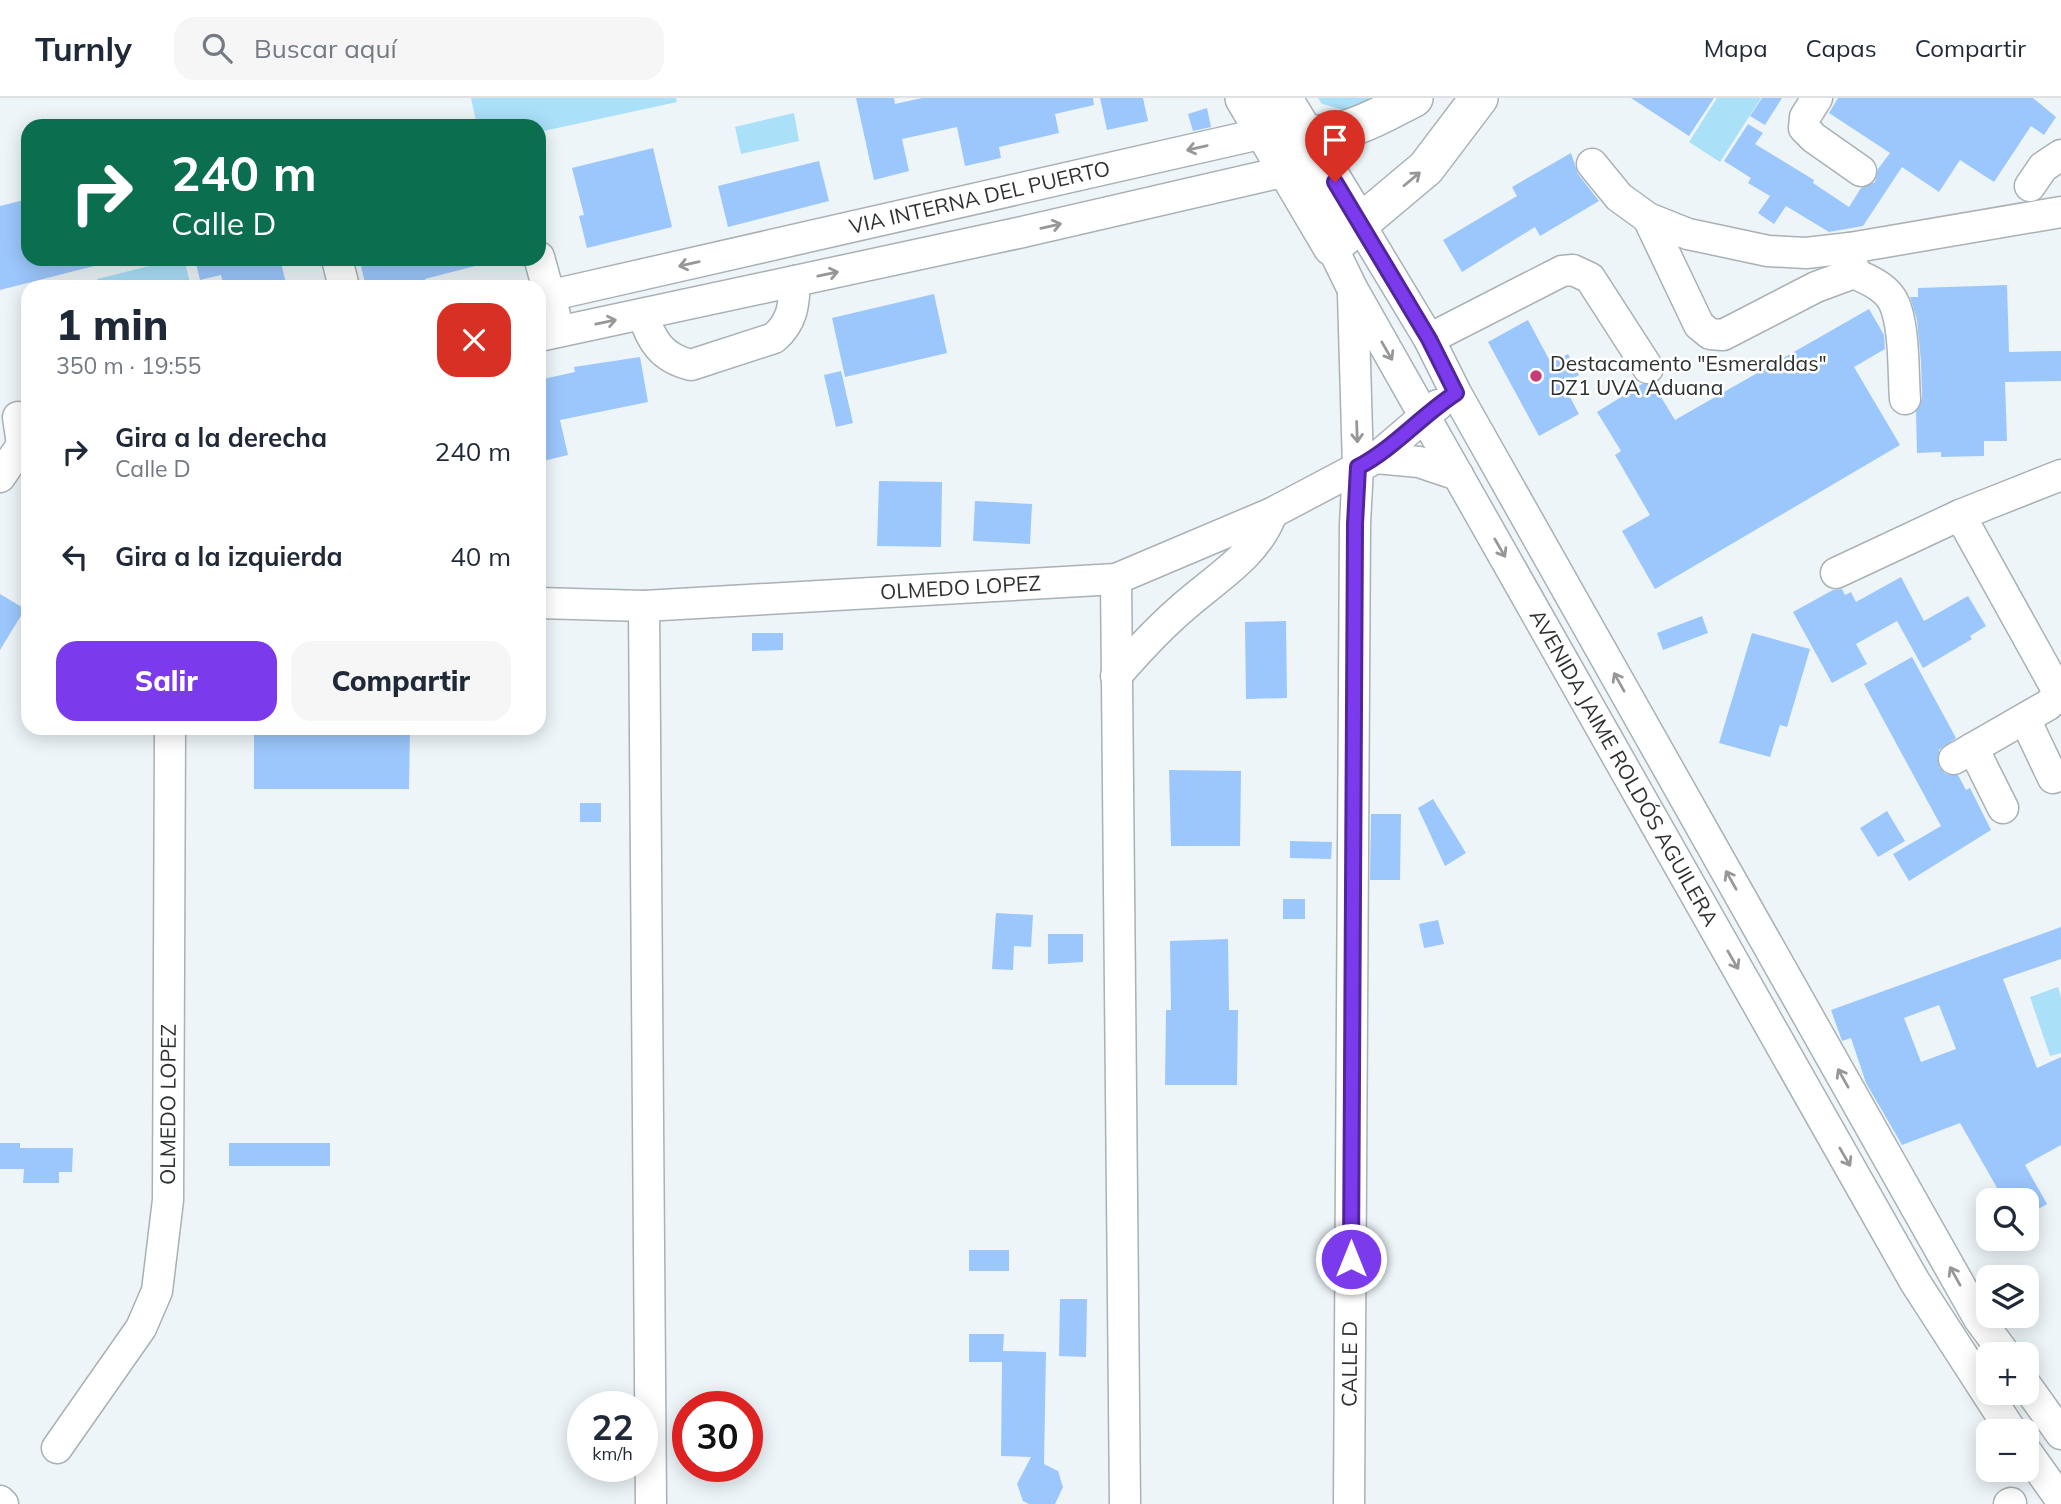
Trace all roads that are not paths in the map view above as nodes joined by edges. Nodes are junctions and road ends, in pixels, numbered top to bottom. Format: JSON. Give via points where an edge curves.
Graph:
{"nodes":[{"id":1,"x":1244,"y":98,"type":"edge"},
{"id":2,"x":1283,"y":98,"type":"edge"},
{"id":3,"x":1414,"y":98,"type":"edge"},
{"id":4,"x":1479,"y":98,"type":"edge"},
{"id":5,"x":1817,"y":98,"type":"edge"},
{"id":6,"x":1264,"y":133,"type":"junction"},
{"id":7,"x":1315,"y":150,"type":"junction"},
{"id":8,"x":2061,"y":155,"type":"edge"},
{"id":9,"x":1592,"y":164,"type":"dead end"},
{"id":10,"x":1861,"y":171,"type":"dead end"},
{"id":11,"x":1286,"y":173,"type":"junction"},
{"id":12,"x":2030,"y":186,"type":"dead end"},
{"id":13,"x":1011,"y":191,"type":"junction"},
{"id":14,"x":2061,"y":212,"type":"edge"},
{"id":15,"x":1648,"y":218,"type":"junction"},
{"id":16,"x":1359,"y":223,"type":"junction"},
{"id":17,"x":1018,"y":233,"type":"junction"},
{"id":18,"x":1332,"y":247,"type":"junction"},
{"id":19,"x":725,"y":256,"type":"junction"},
{"id":20,"x":1852,"y":260,"type":"junction"},
{"id":21,"x":795,"y":281,"type":"junction"},
{"id":22,"x":1353,"y":290,"type":"junction"},
{"id":23,"x":736,"y":294,"type":"junction"},
{"id":24,"x":546,"y":296,"type":"edge"},
{"id":25,"x":546,"y":313,"type":"edge"},
{"id":26,"x":643,"y":314,"type":"junction"},
{"id":27,"x":550,"y":334,"type":"edge"},
{"id":28,"x":1429,"y":339,"type":"junction"},
{"id":29,"x":1648,"y":368,"type":"dead end"},
{"id":30,"x":1456,"y":393,"type":"junction"},
{"id":31,"x":1905,"y":399,"type":"dead end"},
{"id":32,"x":1424,"y":415,"type":"junction"},
{"id":33,"x":16,"y":432,"type":"edge"},
{"id":34,"x":1367,"y":462,"type":"junction"},
{"id":35,"x":2061,"y":474,"type":"edge"},
{"id":36,"x":1458,"y":475,"type":"junction"},
{"id":37,"x":0,"y":477,"type":"edge"},
{"id":38,"x":1272,"y":513,"type":"junction"},
{"id":39,"x":1960,"y":514,"type":"junction"},
{"id":40,"x":1836,"y":573,"type":"dead end"},
{"id":41,"x":1116,"y":579,"type":"junction"},
{"id":42,"x":546,"y":603,"type":"edge"},
{"id":43,"x":644,"y":606,"type":"junction"},
{"id":44,"x":1116,"y":677,"type":"junction"},
{"id":45,"x":2025,"y":719,"type":"junction"},
{"id":46,"x":170,"y":735,"type":"edge"},
{"id":47,"x":2053,"y":778,"type":"dead end"},
{"id":48,"x":2003,"y":808,"type":"dead end"},
{"id":49,"x":1996,"y":1342,"type":"edge"},
{"id":50,"x":2039,"y":1403,"type":"edge"},
{"id":51,"x":2004,"y":1419,"type":"edge"},
{"id":52,"x":2061,"y":1434,"type":"edge"},
{"id":53,"x":57,"y":1448,"type":"dead end"},
{"id":54,"x":2039,"y":1469,"type":"edge"},
{"id":55,"x":2061,"y":1500,"type":"edge"},
{"id":56,"x":652,"y":1504,"type":"edge"},
{"id":57,"x":1125,"y":1504,"type":"edge"},
{"id":58,"x":1349,"y":1504,"type":"edge"}],
"edges":[{"from":1,"to":6,"type":"main road","name":"AVENIDA JAIME ROLDÓS AGUILERA"},
{"from":2,"to":7,"type":"main road","name":"AVENIDA JAIME ROLDÓS AGUILERA"},
{"from":3,"to":7,"type":"main road","name":"VIA INTERNA DEL PUERTO"},
{"from":16,"to":4,"type":"main road","one_way":true,"via":[[1426,167]]},
{"from":5,"to":10,"type":"street","via":[[1804,128]]},
{"from":6,"to":7,"type":"main road","name":"VIA INTERNA DEL PUERTO"},
{"from":6,"to":11,"type":"main road","name":"AVENIDA JAIME ROLDÓS AGUILERA"},
{"from":6,"to":13,"type":"street","name":"VIA INTERNA DEL PUERTO","one_way":true},
{"from":7,"to":11,"type":"street","name":"VIA INTERNA DEL PUERTO"},
{"from":7,"to":16,"type":"main road","name":"AVENIDA JAIME ROLDÓS AGUILERA"},
{"from":8,"to":12,"type":"street","via":[[2043,167]]},
{"from":9,"to":15,"type":"street","via":[[1619,197]]},
{"from":17,"to":11,"type":"street","name":"VIA INTERNA DEL PUERTO","one_way":true},
{"from":11,"to":18,"type":"main road","name":"AVENIDA JAIME ROLDÓS AGUILERA"},
{"from":13,"to":17,"type":"street"},
{"from":13,"to":19,"type":"street","name":"VIA INTERNA DEL PUERTO"},
{"from":14,"to":20,"type":"street"},
{"from":15,"to":20,"type":"street","via":[[1688,234],[1768,251]]},
{"from":15,"to":20,"type":"street","via":[[1699,325],[1710,334],[1723,335],[1816,287]]},
{"from":16,"to":18,"type":"main road"},
{"from":16,"to":28,"type":"street","name":"AVENIDA JAIME ROLDÓS AGUILERA"},
{"from":21,"to":17,"type":"street","name":"VIA INTERNA DEL PUERTO","one_way":true},
{"from":18,"to":22,"type":"street","name":"AVENIDA JAIME ROLDÓS AGUILERA"},
{"from":19,"to":23,"type":"street"},
{"from":19,"to":24,"type":"street","name":"VIA INTERNA DEL PUERTO","one_way":true},
{"from":20,"to":31,"type":"street","via":[[1893,301]]},
{"from":21,"to":23,"type":"street","name":"VIA INTERNA DEL PUERTO"},
{"from":21,"to":26,"type":"street","via":[[794,307],[774,338],[691,365],[678,362],[658,347]]},
{"from":22,"to":32,"type":"street","name":"AVENIDA JAIME ROLDÓS AGUILERA","one_way":true},
{"from":22,"to":34,"type":"street","name":"CALLE D","one_way":true},
{"from":23,"to":26,"type":"street","name":"VIA INTERNA DEL PUERTO"},
{"from":25,"to":27,"type":"street"},
{"from":27,"to":26,"type":"street","name":"VIA INTERNA DEL PUERTO","one_way":true},
{"from":28,"to":29,"type":"street","via":[[1562,271],[1573,270],[1590,278]]},
{"from":28,"to":30,"type":"street","name":"AVENIDA JAIME ROLDÓS AGUILERA"},
{"from":30,"to":32,"type":"street"},
{"from":49,"to":30,"type":"street","name":"AVENIDA JAIME ROLDÓS AGUILERA","one_way":true},
{"from":32,"to":34,"type":"street"},
{"from":32,"to":36,"type":"street","name":"AVENIDA JAIME ROLDÓS AGUILERA"},
{"from":33,"to":37,"type":"street"},
{"from":34,"to":36,"type":"street","via":[[1419,462]]},
{"from":34,"to":38,"type":"street","name":"OLMEDO LOPEZ"},
{"from":34,"to":58,"type":"street","name":"CALLE D","via":[[1355,524]]},
{"from":35,"to":39,"type":"street"},
{"from":36,"to":51,"type":"street","name":"AVENIDA JAIME ROLDÓS AGUILERA","one_way":true,"via":[[1915,1282]]},
{"from":38,"to":41,"type":"street","name":"OLMEDO LOPEZ"},
{"from":38,"to":44,"type":"street","via":[[1264,535],[1248,553],[1179,611]]},
{"from":39,"to":40,"type":"street"},
{"from":39,"to":45,"type":"street","via":[[2056,688],[2055,698]]},
{"from":41,"to":43,"type":"street","name":"OLMEDO LOPEZ"},
{"from":41,"to":44,"type":"street"},
{"from":42,"to":43,"type":"street","name":"OLMEDO LOPEZ"},
{"from":43,"to":56,"type":"street"},
{"from":44,"to":57,"type":"street"},
{"from":45,"to":47,"type":"street"},
{"from":45,"to":48,"type":"street","via":[[1964,753]]},
{"from":46,"to":53,"type":"street","name":"OLMEDO LOPEZ","via":[[168,1200],[157,1291],[141,1328]]},
{"from":50,"to":52,"type":"street"},
{"from":54,"to":55,"type":"street"}]}
